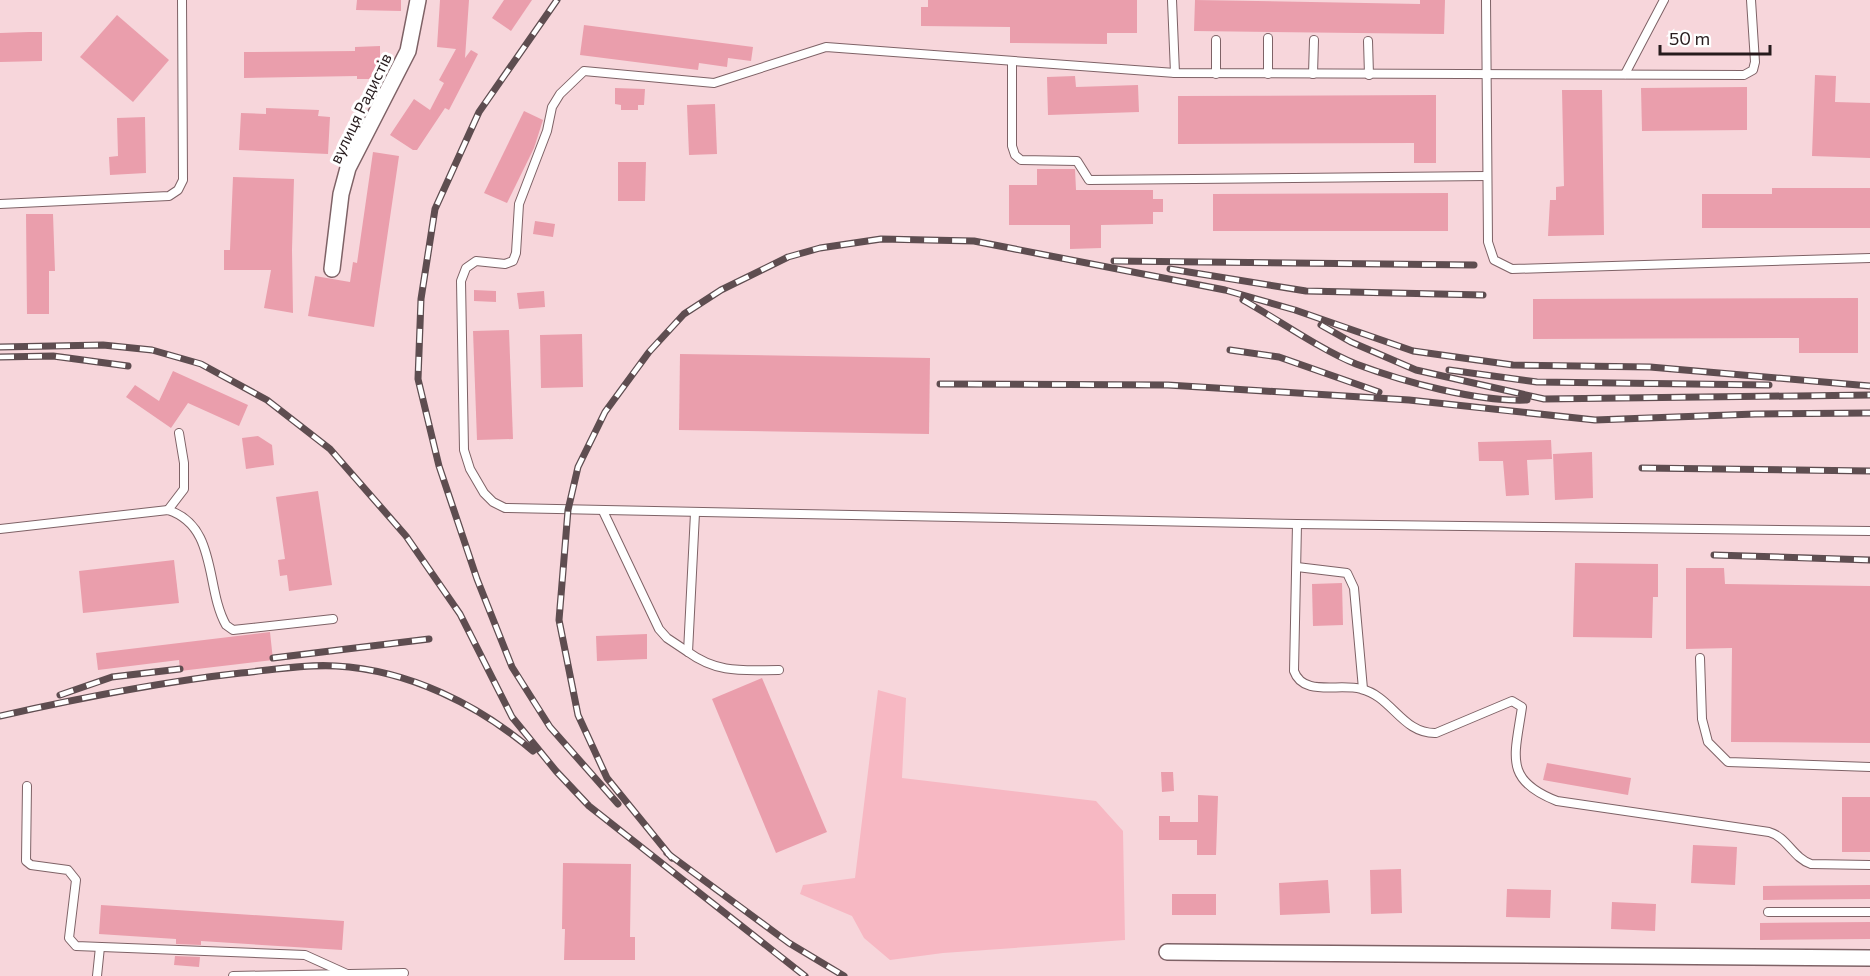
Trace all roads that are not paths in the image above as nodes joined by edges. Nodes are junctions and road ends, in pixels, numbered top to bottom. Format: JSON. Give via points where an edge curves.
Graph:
{"nodes":[{"id":1,"x":182,"y":0,"type":"edge"},
{"id":2,"x":418,"y":0,"type":"edge"},
{"id":3,"x":1172,"y":0,"type":"edge"},
{"id":4,"x":1486,"y":0,"type":"edge"},
{"id":5,"x":1664,"y":0,"type":"edge"},
{"id":6,"x":1752,"y":0,"type":"edge"},
{"id":7,"x":1268,"y":38,"type":"dead end"},
{"id":8,"x":1216,"y":40,"type":"dead end"},
{"id":9,"x":1314,"y":40,"type":"dead end"},
{"id":10,"x":1368,"y":41,"type":"dead end"},
{"id":11,"x":1012,"y":63,"type":"junction"},
{"id":12,"x":1175,"y":74,"type":"junction"},
{"id":13,"x":1216,"y":74,"type":"junction"},
{"id":14,"x":1268,"y":74,"type":"junction"},
{"id":15,"x":1313,"y":74,"type":"junction"},
{"id":16,"x":1625,"y":74,"type":"junction"},
{"id":17,"x":1369,"y":75,"type":"junction"},
{"id":18,"x":1486,"y":75,"type":"junction"},
{"id":19,"x":1487,"y":176,"type":"junction"},
{"id":20,"x":0,"y":204,"type":"edge"},
{"id":21,"x":1870,"y":258,"type":"edge"},
{"id":22,"x":332,"y":269,"type":"dead end"},
{"id":23,"x":179,"y":433,"type":"dead end"},
{"id":24,"x":168,"y":510,"type":"junction"},
{"id":25,"x":603,"y":511,"type":"junction"},
{"id":26,"x":695,"y":513,"type":"junction"},
{"id":27,"x":1297,"y":524,"type":"junction"},
{"id":28,"x":0,"y":529,"type":"edge"},
{"id":29,"x":1870,"y":531,"type":"edge"},
{"id":30,"x":1297,"y":567,"type":"junction"},
{"id":31,"x":333,"y":619,"type":"dead end"},
{"id":32,"x":688,"y":652,"type":"junction"},
{"id":33,"x":1700,"y":658,"type":"dead end"},
{"id":34,"x":779,"y":670,"type":"dead end"},
{"id":35,"x":1363,"y":689,"type":"junction"},
{"id":36,"x":1870,"y":767,"type":"edge"},
{"id":37,"x":27,"y":786,"type":"dead end"},
{"id":38,"x":1870,"y":865,"type":"edge"},
{"id":39,"x":1768,"y":912,"type":"dead end"},
{"id":40,"x":1870,"y":912,"type":"edge"},
{"id":41,"x":100,"y":947,"type":"junction"},
{"id":42,"x":1167,"y":952,"type":"dead end"},
{"id":43,"x":1870,"y":958,"type":"edge"},
{"id":44,"x":404,"y":973,"type":"dead end"},
{"id":45,"x":347,"y":974,"type":"junction"},
{"id":46,"x":97,"y":976,"type":"edge"},
{"id":47,"x":233,"y":976,"type":"edge"}],
"edges":[{"from":1,"to":20,"type":"lane","via":[[183,180],[178,190],[169,195]]},
{"from":2,"to":22,"type":"street","name":"вулиця Радистів","via":[[408,51],[348,168]]},
{"from":3,"to":12,"type":"lane"},
{"from":4,"to":18,"type":"lane"},
{"from":5,"to":16,"type":"lane"},
{"from":6,"to":16,"type":"lane","via":[[1755,62],[1744,75]]},
{"from":7,"to":14,"type":"lane"},
{"from":8,"to":13,"type":"lane"},
{"from":9,"to":15,"type":"lane"},
{"from":10,"to":17,"type":"lane"},
{"from":11,"to":12,"type":"lane"},
{"from":11,"to":19,"type":"lane","via":[[1015,155],[1021,160],[1077,160],[1089,180]]},
{"from":11,"to":25,"type":"lane","via":[[826,47],[714,83],[584,71],[560,94],[519,204],[513,261],[476,261],[466,268],[461,280],[464,450],[484,493],[505,508]]},
{"from":12,"to":13,"type":"lane"},
{"from":13,"to":14,"type":"lane"},
{"from":14,"to":15,"type":"lane"},
{"from":15,"to":17,"type":"lane"},
{"from":16,"to":18,"type":"lane"},
{"from":17,"to":18,"type":"lane"},
{"from":18,"to":19,"type":"lane"},
{"from":19,"to":21,"type":"lane","via":[[1488,243],[1494,260],[1512,269]]},
{"from":23,"to":24,"type":"lane","via":[[184,489]]},
{"from":24,"to":28,"type":"lane"},
{"from":24,"to":31,"type":"lane","via":[[182,515],[193,526],[207,550],[226,625],[233,630]]},
{"from":25,"to":26,"type":"lane"},
{"from":25,"to":32,"type":"lane","via":[[659,628]]},
{"from":26,"to":27,"type":"lane"},
{"from":26,"to":32,"type":"lane"},
{"from":27,"to":29,"type":"lane"},
{"from":27,"to":30,"type":"lane"},
{"from":30,"to":35,"type":"lane","via":[[1347,573],[1354,588]]},
{"from":30,"to":35,"type":"lane","via":[[1297,679],[1305,686]]},
{"from":32,"to":34,"type":"lane","via":[[705,664],[728,670]]},
{"from":33,"to":36,"type":"lane","via":[[1702,719],[1708,742],[1728,762]]},
{"from":35,"to":38,"type":"lane","via":[[1424,734],[1518,702],[1522,707],[1515,759],[1520,776],[1535,792],[1557,801],[1769,831],[1781,837],[1804,862]]},
{"from":37,"to":41,"type":"lane","via":[[26,861],[73,874],[76,880],[69,938],[76,946]]},
{"from":39,"to":40,"type":"lane"},
{"from":41,"to":45,"type":"lane","via":[[305,955]]},
{"from":41,"to":46,"type":"lane"},
{"from":42,"to":43,"type":"street"},
{"from":44,"to":45,"type":"lane"},
{"from":45,"to":47,"type":"lane"}]}
